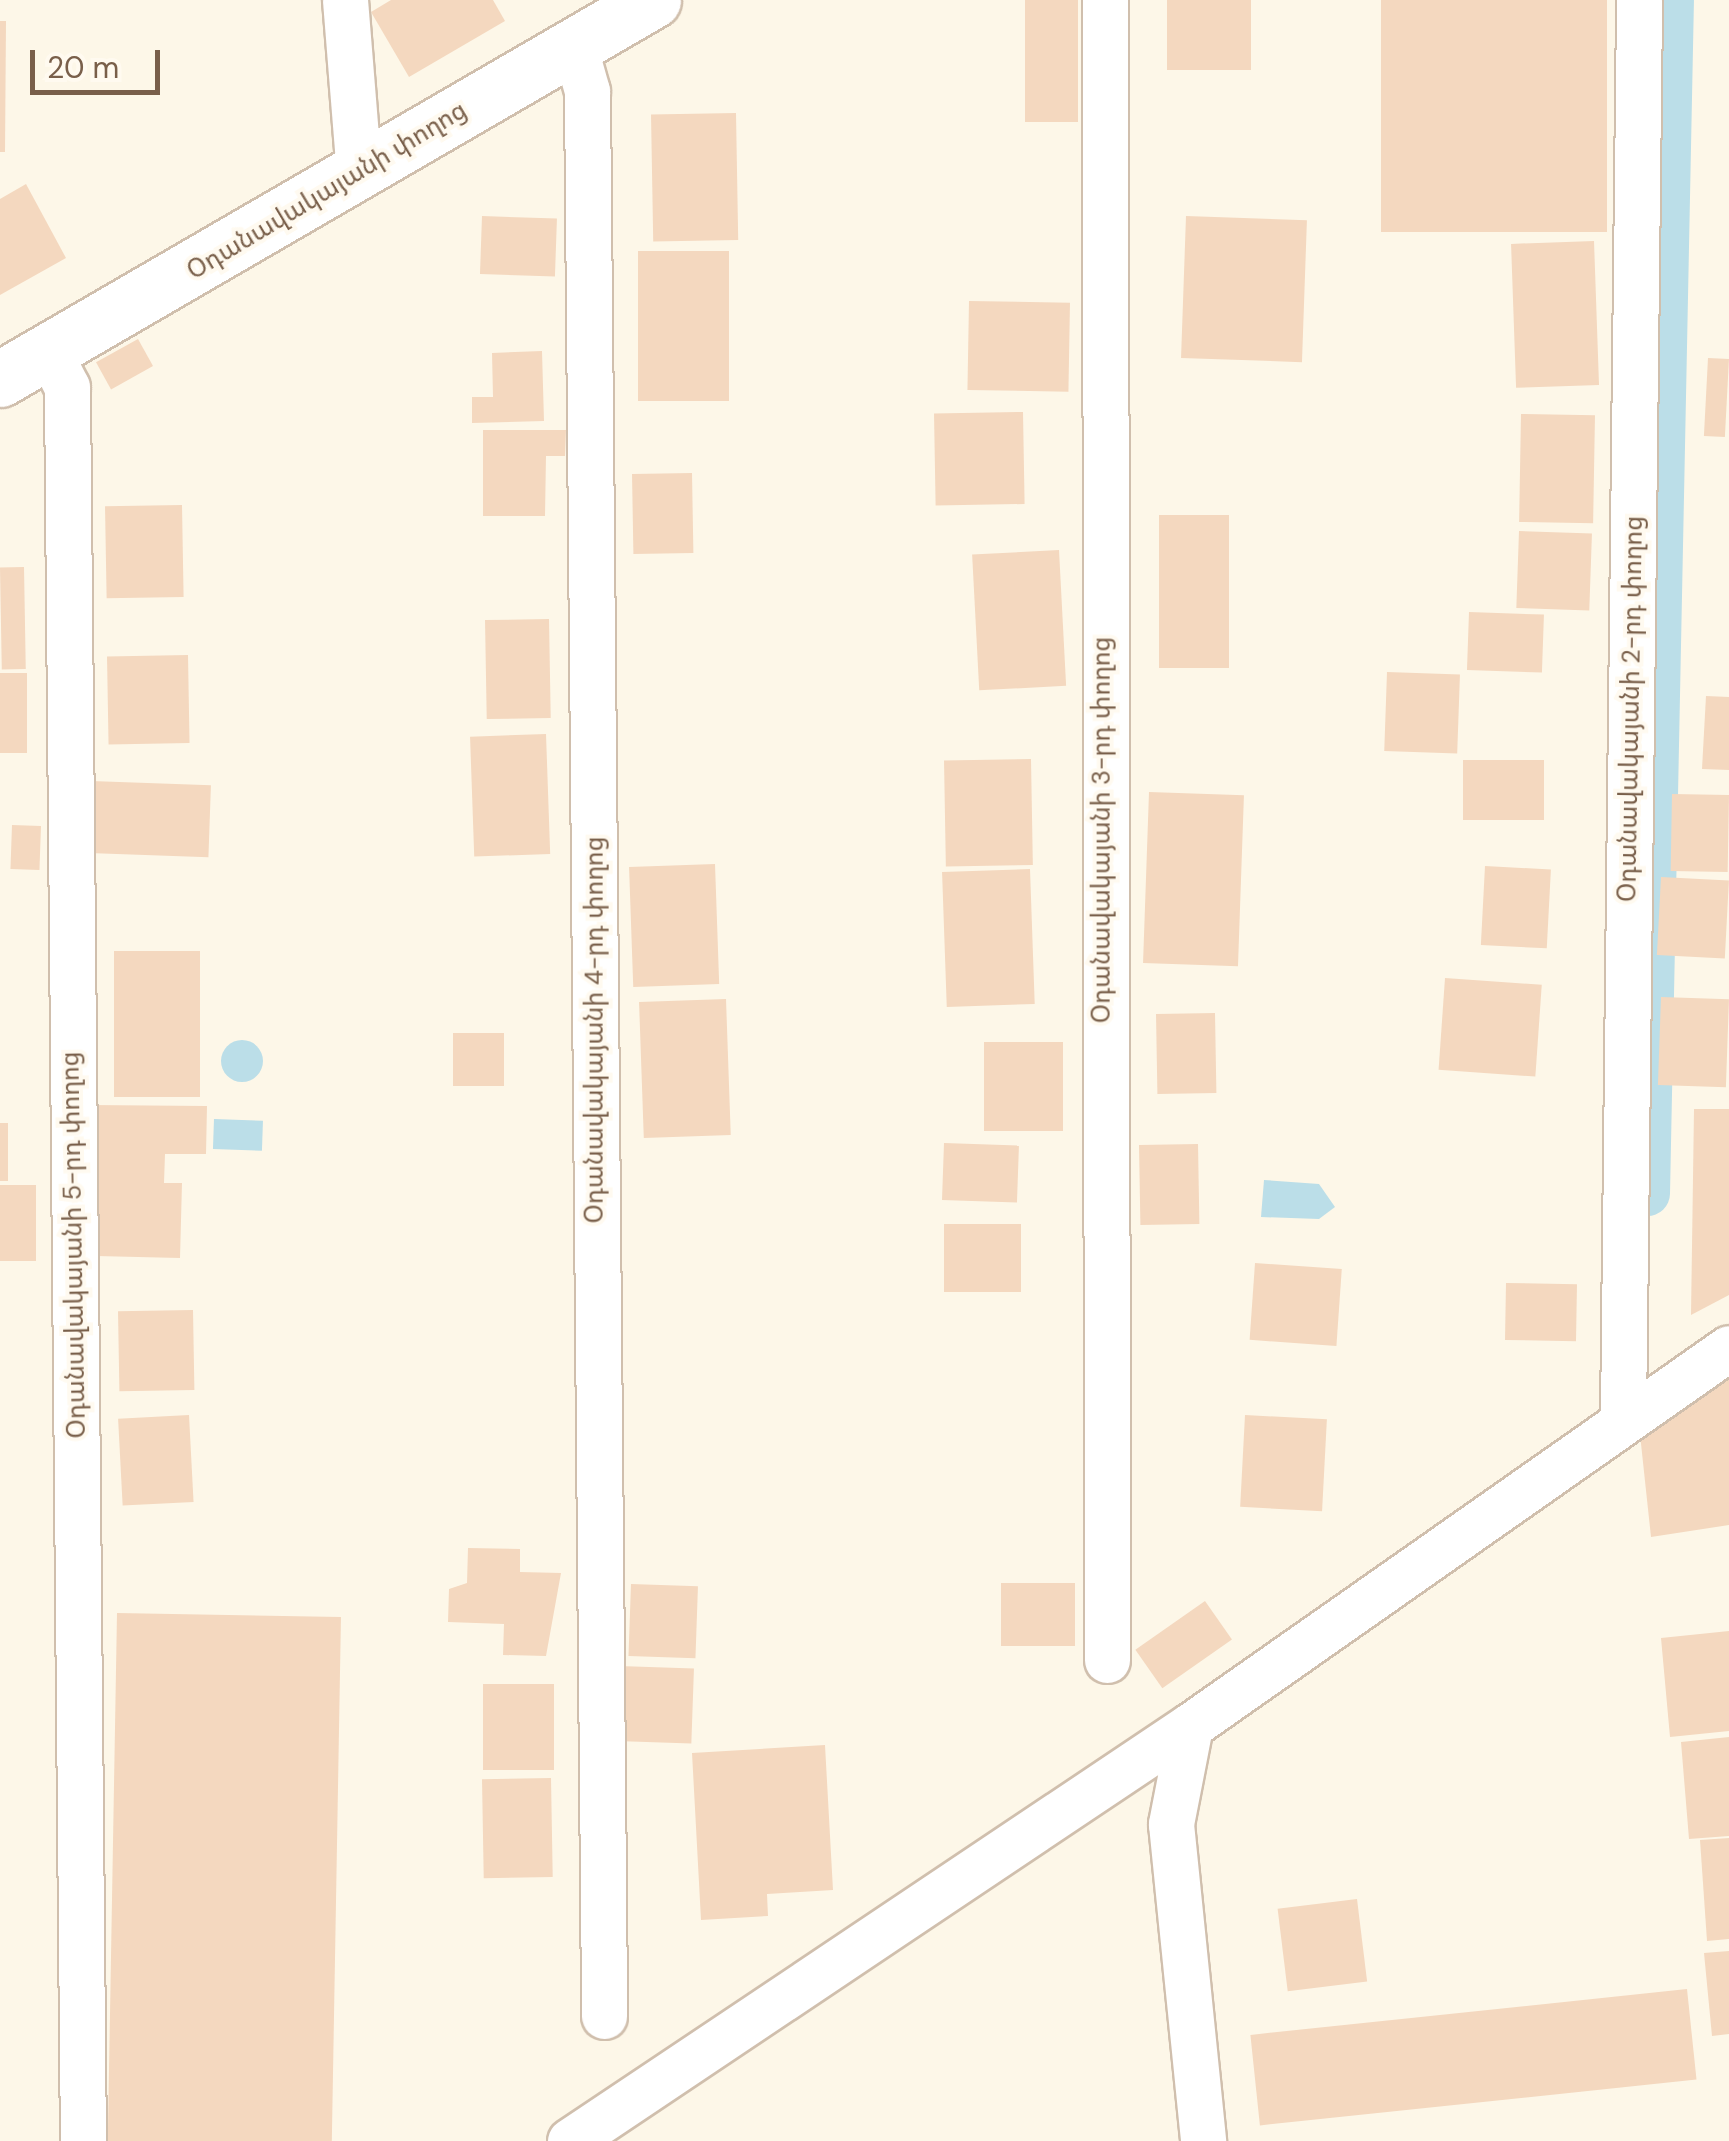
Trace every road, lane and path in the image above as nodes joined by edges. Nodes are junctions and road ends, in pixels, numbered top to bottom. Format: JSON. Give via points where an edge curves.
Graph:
{"nodes":[{"id":1,"x":345,"y":0,"type":"edge"},
{"id":2,"x":652,"y":0,"type":"edge"},
{"id":3,"x":1105,"y":0,"type":"edge"},
{"id":4,"x":1639,"y":0,"type":"edge"},
{"id":5,"x":574,"y":45,"type":"junction"},
{"id":6,"x":359,"y":173,"type":"junction"},
{"id":7,"x":50,"y":354,"type":"junction"},
{"id":8,"x":0,"y":379,"type":"edge"},
{"id":9,"x":1729,"y":1348,"type":"edge"},
{"id":10,"x":1623,"y":1417,"type":"junction"},
{"id":11,"x":1107,"y":1660,"type":"dead end"},
{"id":12,"x":1190,"y":1726,"type":"junction"},
{"id":13,"x":604,"y":2016,"type":"dead end"},
{"id":14,"x":83,"y":2141,"type":"edge"},
{"id":15,"x":570,"y":2141,"type":"edge"},
{"id":16,"x":1203,"y":2141,"type":"edge"}],
"edges":[{"from":1,"to":6,"type":"street"},
{"from":2,"to":5,"type":"street","name":"Օդանավակայանի փողոց"},
{"from":3,"to":11,"type":"street","name":"Օդանավակայանի 3-րդ փողոց"},
{"from":4,"to":10,"type":"street","name":"Օդանավակայանի 2-րդ փողոց"},
{"from":5,"to":6,"type":"street","name":"Օդանավակայանի փողոց"},
{"from":5,"to":13,"type":"street","name":"Օդանավակայանի 4-րդ փողոց","via":[[587,91]]},
{"from":6,"to":7,"type":"street","name":"Օդանավակայանի փողոց"},
{"from":7,"to":8,"type":"street","name":"Օդանավակայանի փողոց"},
{"from":7,"to":14,"type":"street","name":"Օդանավակայանի 5-րդ փողոց","via":[[66,387]]},
{"from":9,"to":10,"type":"street"},
{"from":10,"to":12,"type":"street"},
{"from":12,"to":15,"type":"street"},
{"from":12,"to":16,"type":"street","via":[[1171,1824]]}]}
